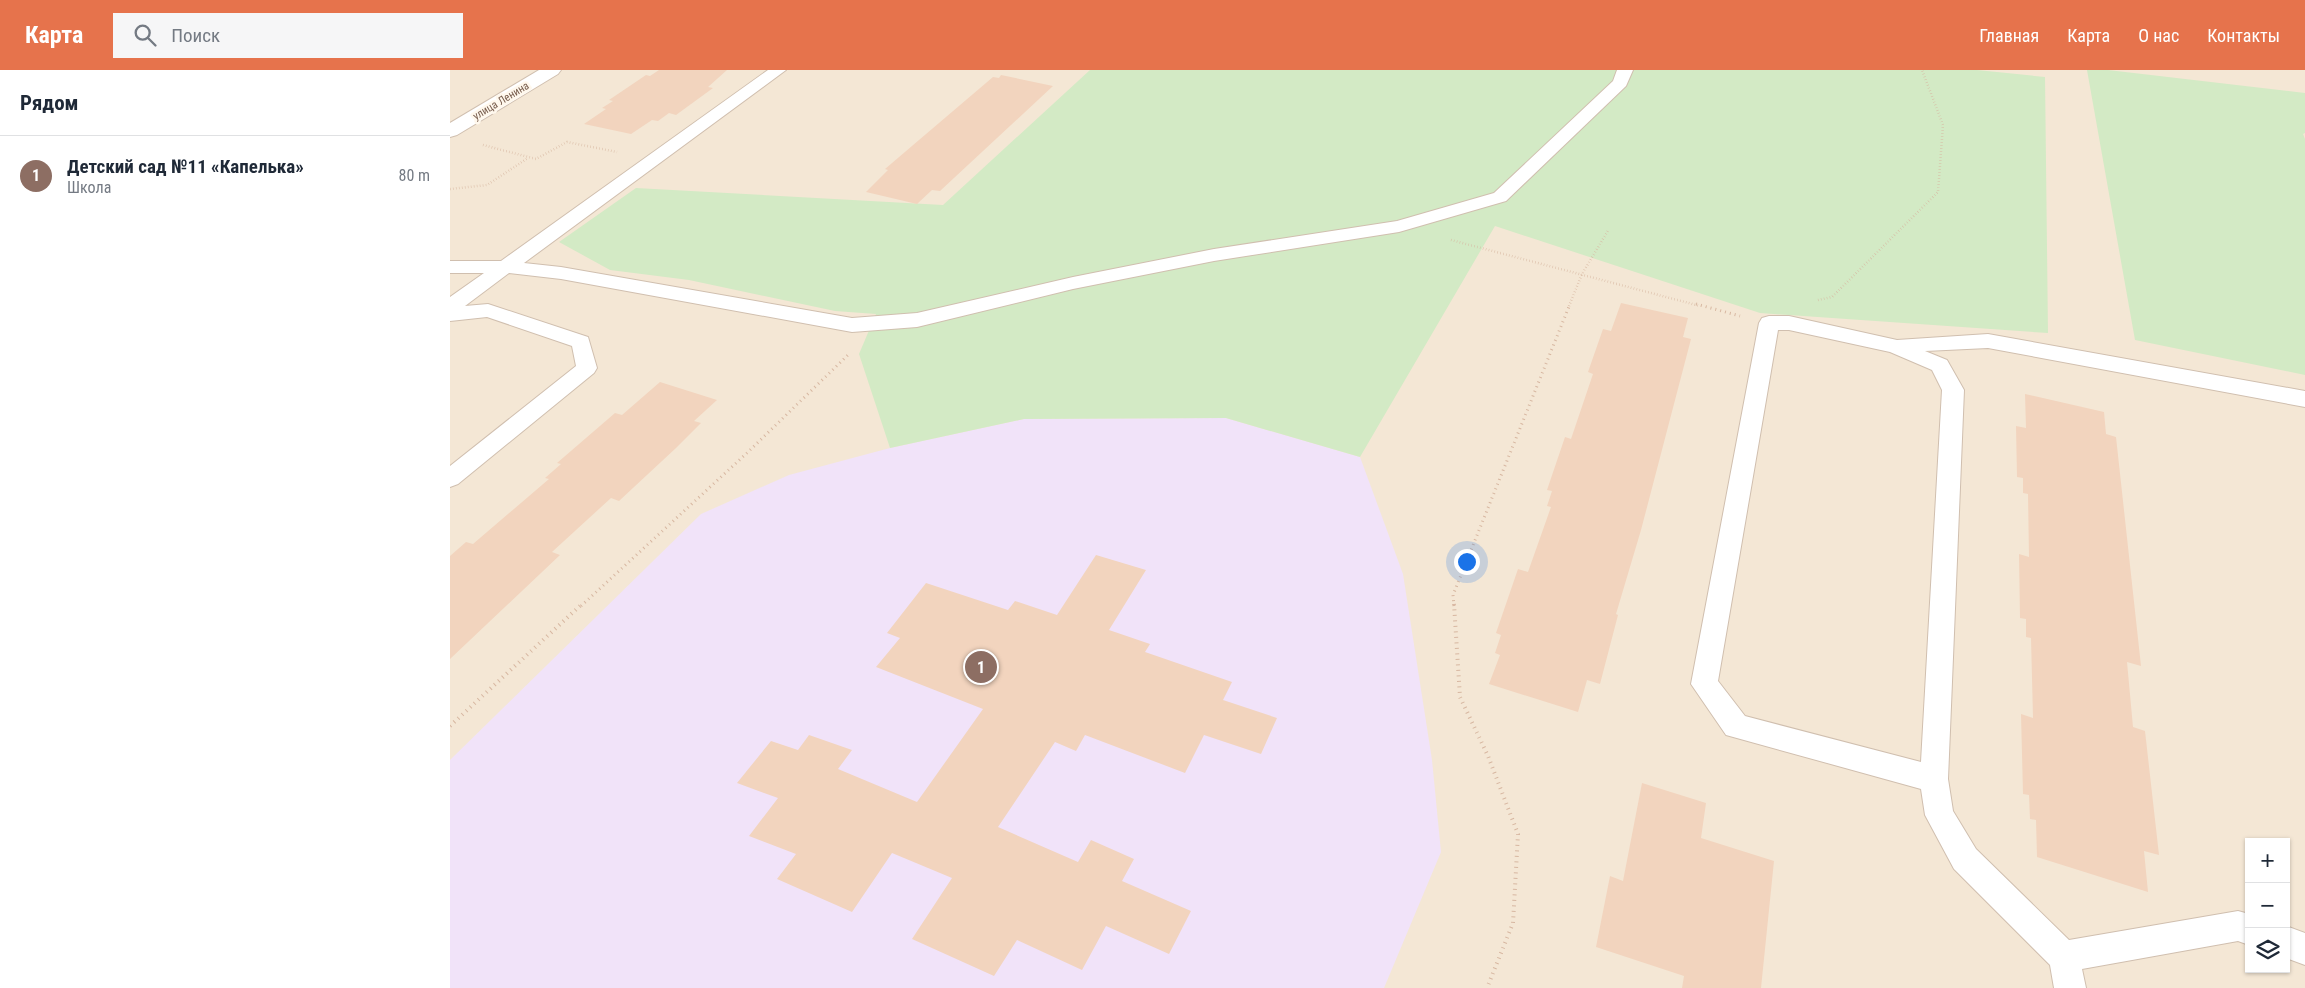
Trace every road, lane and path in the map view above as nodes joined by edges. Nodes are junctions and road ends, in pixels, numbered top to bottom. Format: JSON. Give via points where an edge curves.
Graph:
{"nodes":[{"id":1,"x":552,"y":70,"type":"edge"},
{"id":2,"x":778,"y":70,"type":"edge"},
{"id":3,"x":1626,"y":70,"type":"edge"},
{"id":4,"x":1922,"y":70,"type":"edge"},
{"id":5,"x":450,"y":131,"type":"edge"},
{"id":6,"x":476,"y":143,"type":"dead end"},
{"id":7,"x":529,"y":157,"type":"junction"},
{"id":8,"x":654,"y":160,"type":"junction"},
{"id":9,"x":450,"y":189,"type":"edge"},
{"id":10,"x":1399,"y":226,"type":"junction"},
{"id":11,"x":1609,"y":229,"type":"dead end"},
{"id":12,"x":450,"y":267,"type":"edge"},
{"id":13,"x":506,"y":267,"type":"junction"},
{"id":14,"x":1582,"y":274,"type":"junction"},
{"id":15,"x":1814,"y":301,"type":"dead end"},
{"id":16,"x":450,"y":307,"type":"edge"},
{"id":17,"x":450,"y":314,"type":"edge"},
{"id":18,"x":881,"y":323,"type":"junction"},
{"id":19,"x":1769,"y":323,"type":"junction"},
{"id":20,"x":1895,"y":346,"type":"junction"},
{"id":21,"x":2305,"y":399,"type":"edge"},
{"id":22,"x":450,"y":478,"type":"edge"},
{"id":23,"x":450,"y":726,"type":"edge"},
{"id":24,"x":1934,"y":779,"type":"junction"},
{"id":25,"x":2245,"y":929,"type":"edge"},
{"id":26,"x":2290,"y":943,"type":"edge"},
{"id":27,"x":2305,"y":949,"type":"edge"},
{"id":28,"x":2064,"y":957,"type":"junction"},
{"id":29,"x":1487,"y":988,"type":"edge"},
{"id":30,"x":2070,"y":988,"type":"edge"}],
"edges":[{"from":1,"to":5,"type":"street","name":"улица Ленина"},
{"from":2,"to":8,"type":"lane"},
{"from":3,"to":10,"type":"lane","via":[[1620,82],[1500,197]]},
{"from":4,"to":15,"type":"path","via":[[1943,126],[1938,192],[1832,297]]},
{"from":6,"to":7,"type":"path"},
{"from":7,"to":8,"type":"path","via":[[536,159],[567,142]]},
{"from":7,"to":9,"type":"path","via":[[487,185]]},
{"from":8,"to":13,"type":"lane"},
{"from":10,"to":14,"type":"path"},
{"from":10,"to":18,"type":"lane","via":[[1214,255],[1073,283],[917,320]]},
{"from":11,"to":14,"type":"path"},
{"from":12,"to":13,"type":"lane"},
{"from":13,"to":16,"type":"lane"},
{"from":13,"to":18,"type":"lane","via":[[561,273],[852,325]]},
{"from":14,"to":19,"type":"path"},
{"from":14,"to":29,"type":"path","via":[[1453,595],[1460,697],[1488,756],[1518,834],[1513,923]]},
{"from":17,"to":22,"type":"lane","via":[[488,310],[581,342],[587,368]]},
{"from":18,"to":23,"type":"path","via":[[747,453]]},
{"from":19,"to":20,"type":"lane","via":[[1789,323]]},
{"from":19,"to":24,"type":"lane","via":[[1704,684],[1736,726]]},
{"from":20,"to":21,"type":"lane","via":[[1988,341]]},
{"from":20,"to":24,"type":"lane","via":[[1940,365],[1953,390]]},
{"from":24,"to":28,"type":"lane","via":[[1939,815],[1965,859]]},
{"from":25,"to":28,"type":"lane","via":[[2238,926]]},
{"from":26,"to":27,"type":"lane"},
{"from":28,"to":30,"type":"lane"}]}
